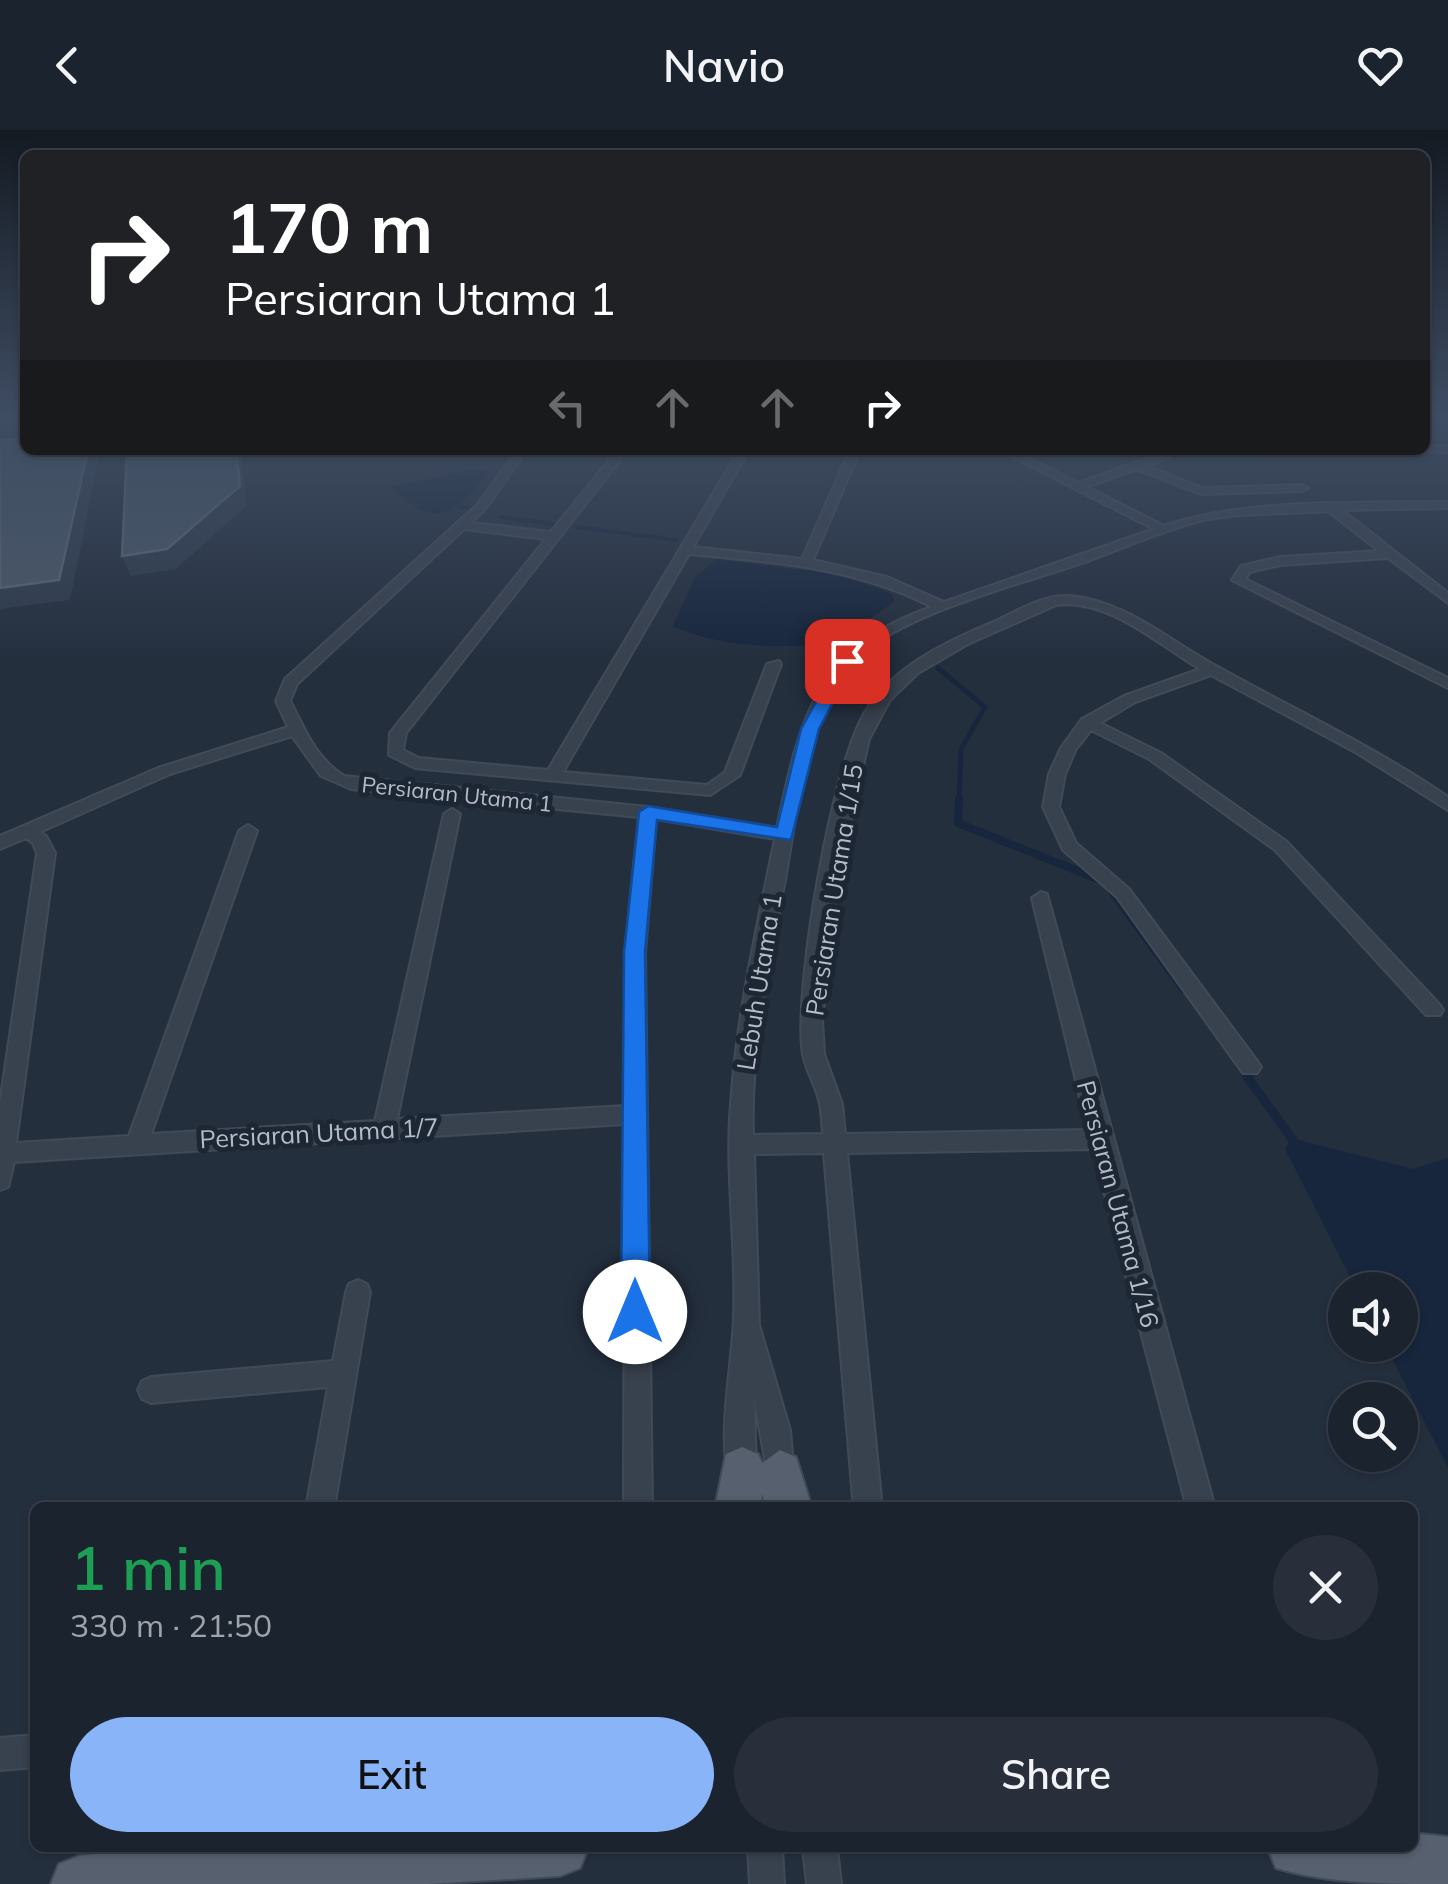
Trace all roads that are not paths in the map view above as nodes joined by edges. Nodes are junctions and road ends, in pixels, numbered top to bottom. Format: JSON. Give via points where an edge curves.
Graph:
{"nodes":[{"id":1,"x":488,"y":498,"type":"edge"},
{"id":2,"x":585,"y":498,"type":"edge"},
{"id":3,"x":716,"y":498,"type":"edge"},
{"id":4,"x":834,"y":498,"type":"edge"},
{"id":5,"x":1102,"y":498,"type":"edge"},
{"id":6,"x":1448,"y":502,"type":"edge"},
{"id":7,"x":1331,"y":507,"type":"junction"},
{"id":8,"x":461,"y":525,"type":"junction"},
{"id":9,"x":1160,"y":528,"type":"junction"},
{"id":10,"x":554,"y":536,"type":"junction"},
{"id":11,"x":685,"y":550,"type":"junction"},
{"id":12,"x":1391,"y":554,"type":"junction"},
{"id":13,"x":806,"y":563,"type":"junction"},
{"id":14,"x":1448,"y":600,"type":"edge"},
{"id":15,"x":943,"y":607,"type":"junction"},
{"id":16,"x":774,"y":664,"type":"dead end"},
{"id":17,"x":1212,"y":670,"type":"junction"},
{"id":18,"x":1448,"y":684,"type":"edge"},
{"id":19,"x":1087,"y":722,"type":"junction"},
{"id":20,"x":298,"y":729,"type":"junction"},
{"id":21,"x":552,"y":776,"type":"junction"},
{"id":22,"x":1448,"y":806,"type":"edge"},
{"id":23,"x":648,"y":812,"type":"junction"},
{"id":24,"x":452,"y":814,"type":"dead end"},
{"id":25,"x":27,"y":831,"type":"junction"},
{"id":26,"x":248,"y":831,"type":"dead end"},
{"id":27,"x":784,"y":835,"type":"junction"},
{"id":28,"x":0,"y":843,"type":"edge"},
{"id":29,"x":1041,"y":898,"type":"dead end"},
{"id":30,"x":1433,"y":1010,"type":"dead end"},
{"id":31,"x":1250,"y":1067,"type":"dead end"},
{"id":32,"x":634,"y":1114,"type":"junction"},
{"id":33,"x":384,"y":1129,"type":"junction"},
{"id":34,"x":1100,"y":1139,"type":"junction"},
{"id":35,"x":137,"y":1144,"type":"junction"},
{"id":36,"x":834,"y":1144,"type":"junction"},
{"id":37,"x":740,"y":1146,"type":"junction"},
{"id":38,"x":4,"y":1153,"type":"junction"},
{"id":39,"x":0,"y":1180,"type":"edge"},
{"id":40,"x":358,"y":1292,"type":"dead end"},
{"id":41,"x":747,"y":1318,"type":"junction"},
{"id":42,"x":344,"y":1373,"type":"junction"},
{"id":43,"x":151,"y":1390,"type":"dead end"},
{"id":44,"x":763,"y":1496,"type":"edge"},
{"id":45,"x":867,"y":1498,"type":"dead end"},
{"id":46,"x":321,"y":1502,"type":"edge"},
{"id":47,"x":638,"y":1502,"type":"edge"},
{"id":48,"x":1198,"y":1502,"type":"edge"},
{"id":49,"x":30,"y":1751,"type":"edge"},
{"id":50,"x":0,"y":1754,"type":"edge"},
{"id":51,"x":227,"y":1852,"type":"edge"},
{"id":52,"x":495,"y":1852,"type":"edge"},
{"id":53,"x":765,"y":1852,"type":"edge"},
{"id":54,"x":820,"y":1852,"type":"edge"},
{"id":55,"x":1332,"y":1852,"type":"edge"},
{"id":56,"x":1448,"y":1865,"type":"edge"},
{"id":57,"x":156,"y":1873,"type":"junction"},
{"id":58,"x":79,"y":1884,"type":"edge"},
{"id":59,"x":767,"y":1884,"type":"edge"},
{"id":60,"x":824,"y":1884,"type":"edge"}],
"edges":[{"from":1,"to":8,"type":"street","name":"Persiaran Utama 1"},
{"from":2,"to":10,"type":"street"},
{"from":3,"to":11,"type":"street"},
{"from":4,"to":13,"type":"street"},
{"from":5,"to":9,"type":"street"},
{"from":6,"to":7,"type":"street"},
{"from":7,"to":9,"type":"street","via":[[1221,515]]},
{"from":7,"to":12,"type":"street"},
{"from":8,"to":10,"type":"street"},
{"from":8,"to":20,"type":"street","name":"Persiaran Utama 1","via":[[298,672],[282,701]]},
{"from":9,"to":15,"type":"street"},
{"from":10,"to":21,"type":"street","via":[[392,745],[414,763]]},
{"from":11,"to":13,"type":"street"},
{"from":11,"to":21,"type":"street"},
{"from":12,"to":14,"type":"street"},
{"from":12,"to":18,"type":"street","via":[[1269,563],[1245,569],[1238,580]]},
{"from":13,"to":15,"type":"street","via":[[886,580]]},
{"from":15,"to":27,"type":"street","name":"Lebuh Utama 1","via":[[891,630],[847,661],[810,729]]},
{"from":16,"to":21,"type":"street","via":[[732,775],[710,790]]},
{"from":17,"to":19,"type":"street","via":[[1114,705]]},
{"from":17,"to":22,"type":"street","via":[[1405,775]]},
{"from":17,"to":36,"type":"street","name":"Persiaran Utama 1/15","via":[[1089,604],[1063,600],[928,657],[890,690],[852,762],[811,1000],[812,1047],[831,1104]]},
{"from":19,"to":30,"type":"street","via":[[1155,756],[1281,846]]},
{"from":19,"to":31,"type":"street","via":[[1066,752],[1052,818],[1069,846],[1124,893]]},
{"from":20,"to":23,"type":"street","name":"Persiaran Utama 1","via":[[334,780]]},
{"from":20,"to":25,"type":"street","via":[[164,771]]},
{"from":23,"to":27,"type":"street","name":"Persiaran Utama 1"},
{"from":23,"to":32,"type":"street","via":[[634,952]]},
{"from":24,"to":33,"type":"street"},
{"from":25,"to":28,"type":"street"},
{"from":25,"to":38,"type":"street","via":[[46,853]]},
{"from":26,"to":35,"type":"street"},
{"from":27,"to":37,"type":"street","name":"Lebuh Utama 1","via":[[752,1002]]},
{"from":29,"to":34,"type":"street","name":"Persiaran Utama 1/16"},
{"from":32,"to":33,"type":"street","name":"Persiaran Utama 1/7"},
{"from":32,"to":47,"type":"street"},
{"from":33,"to":35,"type":"street","name":"Persiaran Utama 1/7"},
{"from":34,"to":36,"type":"street"},
{"from":34,"to":48,"type":"street","name":"Persiaran Utama 1/16"},
{"from":35,"to":38,"type":"street","name":"Persiaran Utama 1/7"},
{"from":36,"to":37,"type":"street"},
{"from":36,"to":45,"type":"street","name":"Persiaran Utama 1/15"},
{"from":37,"to":41,"type":"street","name":"Lebuh Utama 1"},
{"from":38,"to":39,"type":"street"},
{"from":40,"to":42,"type":"street"},
{"from":41,"to":44,"type":"street","via":[[739,1426]]},
{"from":41,"to":44,"type":"street","via":[[776,1430]]},
{"from":42,"to":43,"type":"street"},
{"from":42,"to":46,"type":"street"},
{"from":49,"to":50,"type":"street"},
{"from":51,"to":57,"type":"main road"},
{"from":52,"to":57,"type":"main road"},
{"from":53,"to":59,"type":"street"},
{"from":54,"to":60,"type":"street"},
{"from":55,"to":56,"type":"main road"},
{"from":57,"to":58,"type":"main road"}]}
